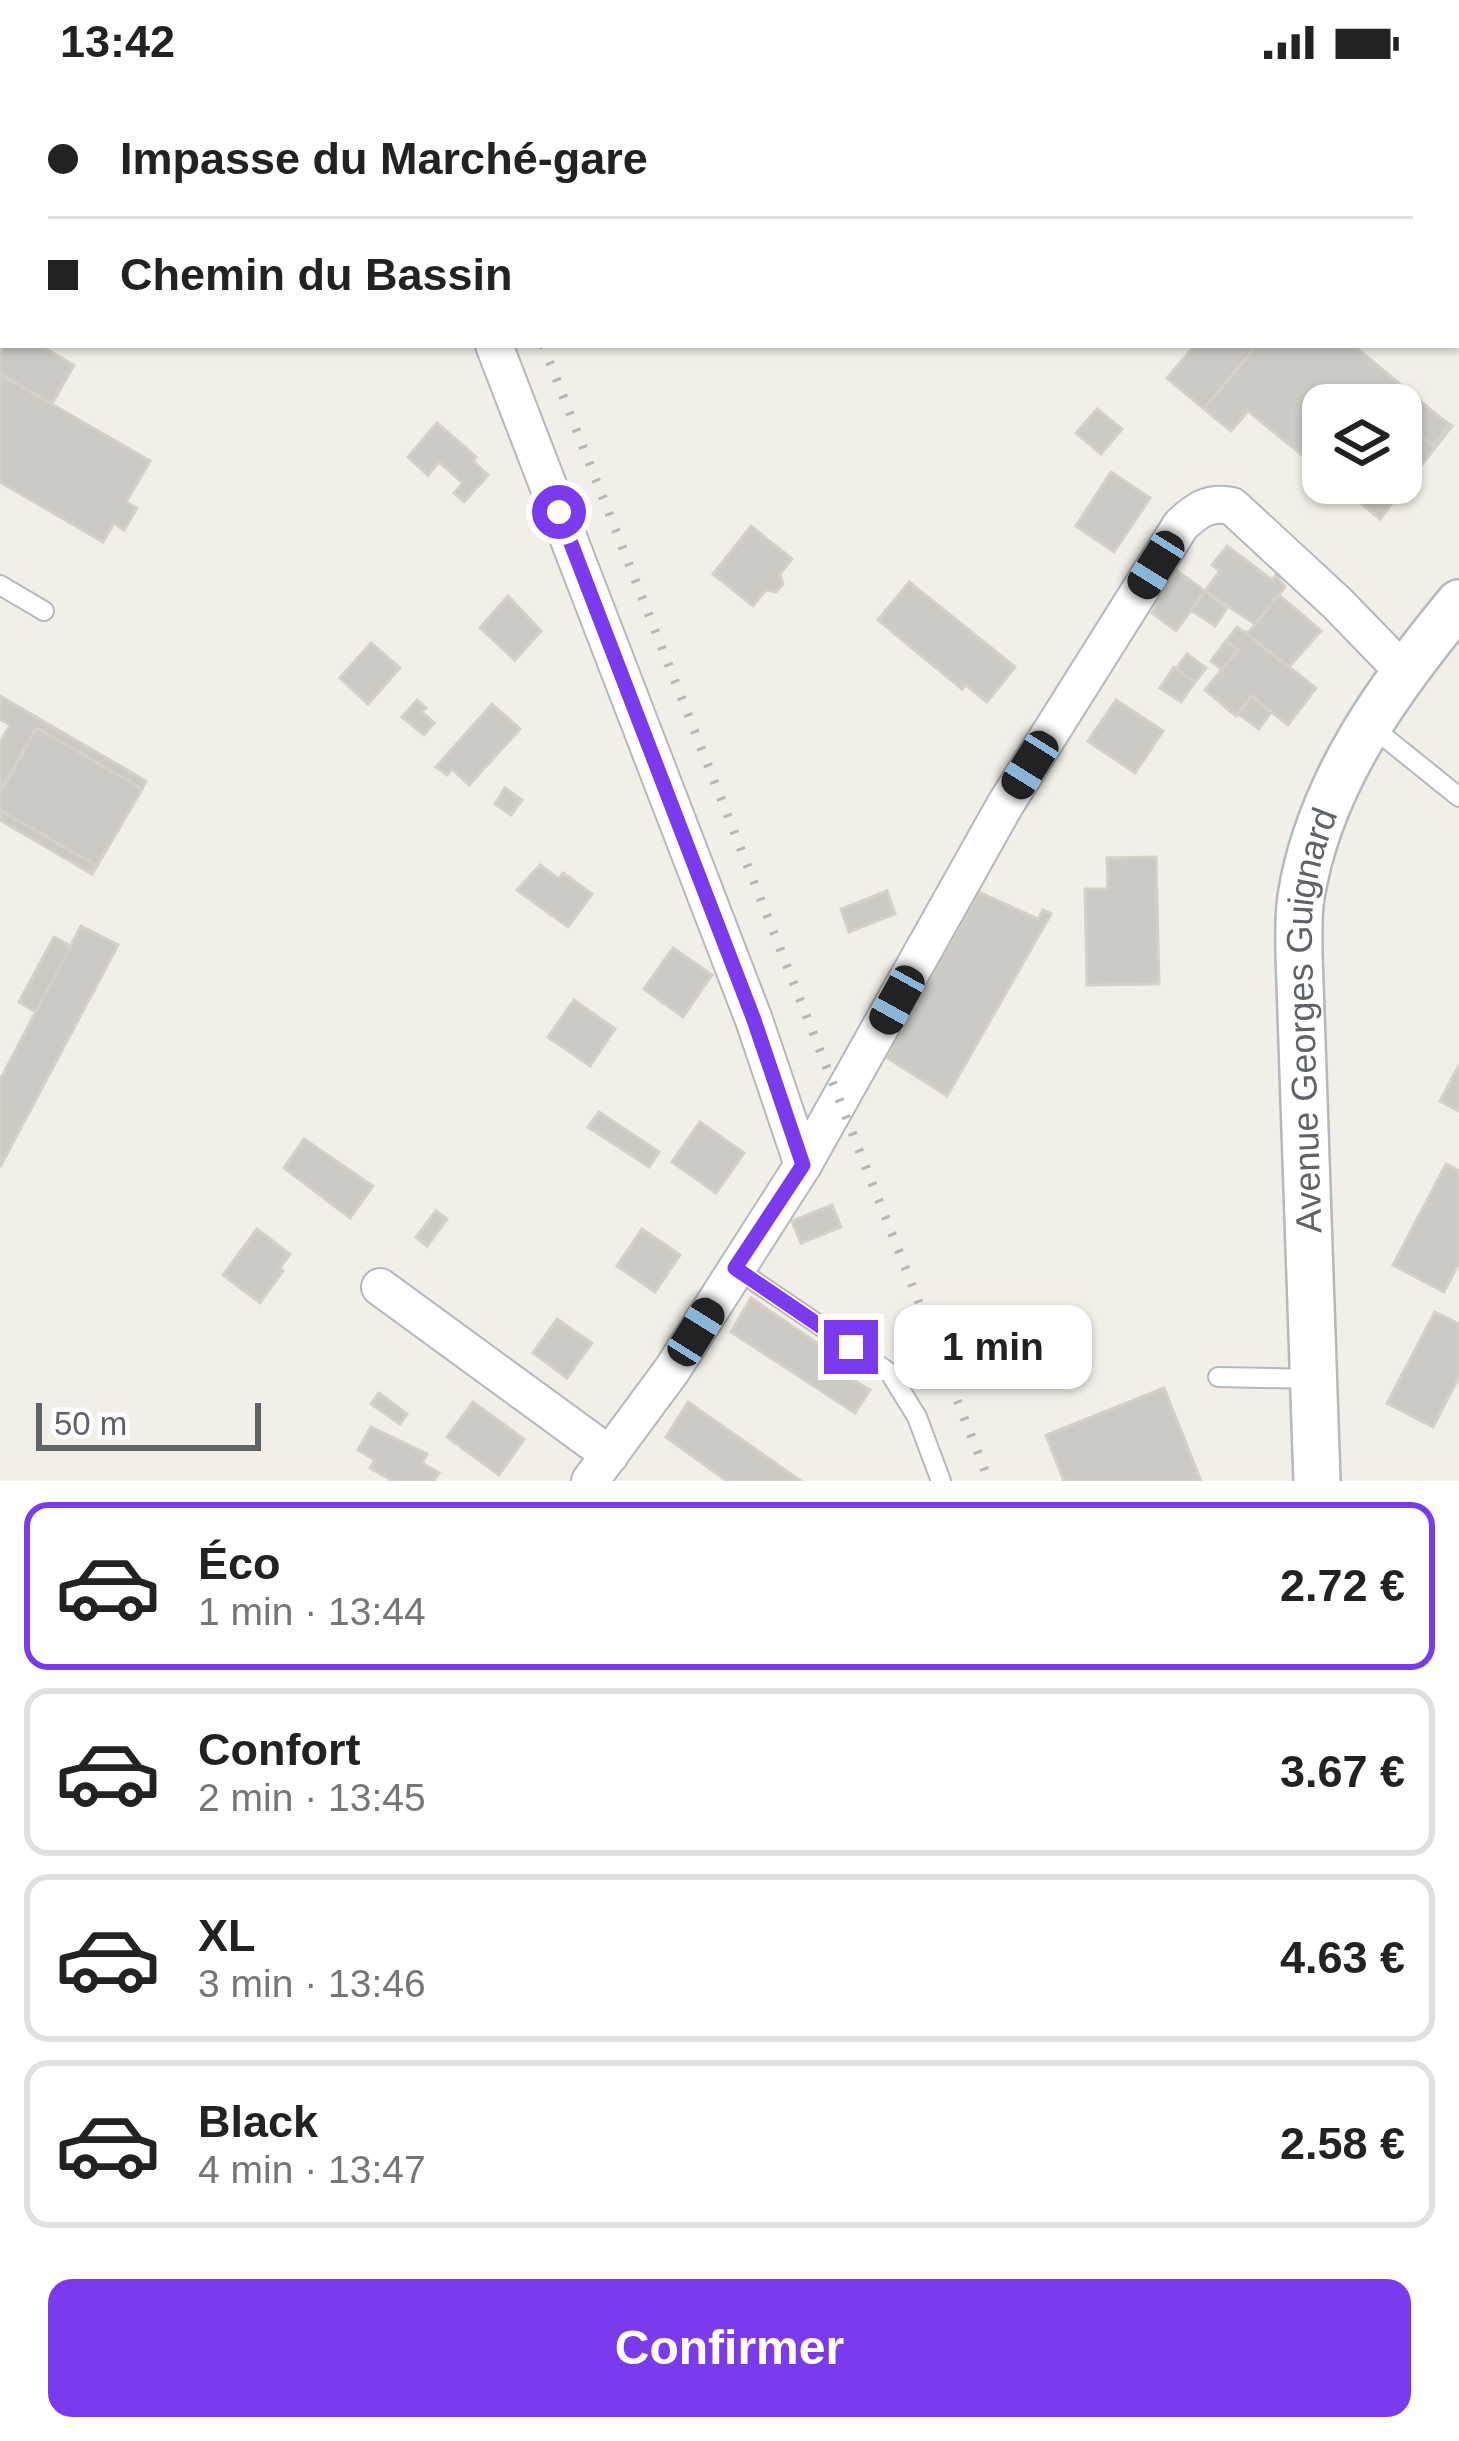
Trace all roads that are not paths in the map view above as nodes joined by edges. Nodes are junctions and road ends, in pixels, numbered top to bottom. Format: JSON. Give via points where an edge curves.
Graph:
{"nodes":[{"id":1,"x":495,"y":348,"type":"edge"},
{"id":2,"x":0,"y":585,"type":"edge"},
{"id":3,"x":1459,"y":603,"type":"edge"},
{"id":4,"x":44,"y":611,"type":"dead end"},
{"id":5,"x":1402,"y":671,"type":"junction"},
{"id":6,"x":1368,"y":724,"type":"junction"},
{"id":7,"x":1459,"y":797,"type":"edge"},
{"id":8,"x":803,"y":1165,"type":"junction"},
{"id":9,"x":735,"y":1268,"type":"junction"},
{"id":10,"x":380,"y":1287,"type":"dead end"},
{"id":11,"x":1218,"y":1377,"type":"dead end"},
{"id":12,"x":1314,"y":1379,"type":"junction"},
{"id":13,"x":600,"y":1468,"type":"edge"},
{"id":14,"x":941,"y":1481,"type":"edge"},
{"id":15,"x":1318,"y":1481,"type":"edge"}],
"edges":[{"from":1,"to":8,"type":"street"},
{"from":2,"to":4,"type":"lane"},
{"from":3,"to":5,"type":"street","name":"Avenue Georges Guignard"},
{"from":5,"to":6,"type":"street","name":"Avenue Georges Guignard"},
{"from":5,"to":8,"type":"street","via":[[1232,506],[1197,510],[1180,525],[1005,806]]},
{"from":6,"to":7,"type":"lane"},
{"from":6,"to":12,"type":"street","name":"Avenue Georges Guignard","via":[[1333,792],[1301,896]]},
{"from":8,"to":9,"type":"street"},
{"from":9,"to":13,"type":"street"},
{"from":9,"to":14,"type":"lane","via":[[890,1373]]},
{"from":10,"to":13,"type":"street"},
{"from":11,"to":12,"type":"lane"},
{"from":12,"to":15,"type":"street","name":"Avenue Georges Guignard"}]}
